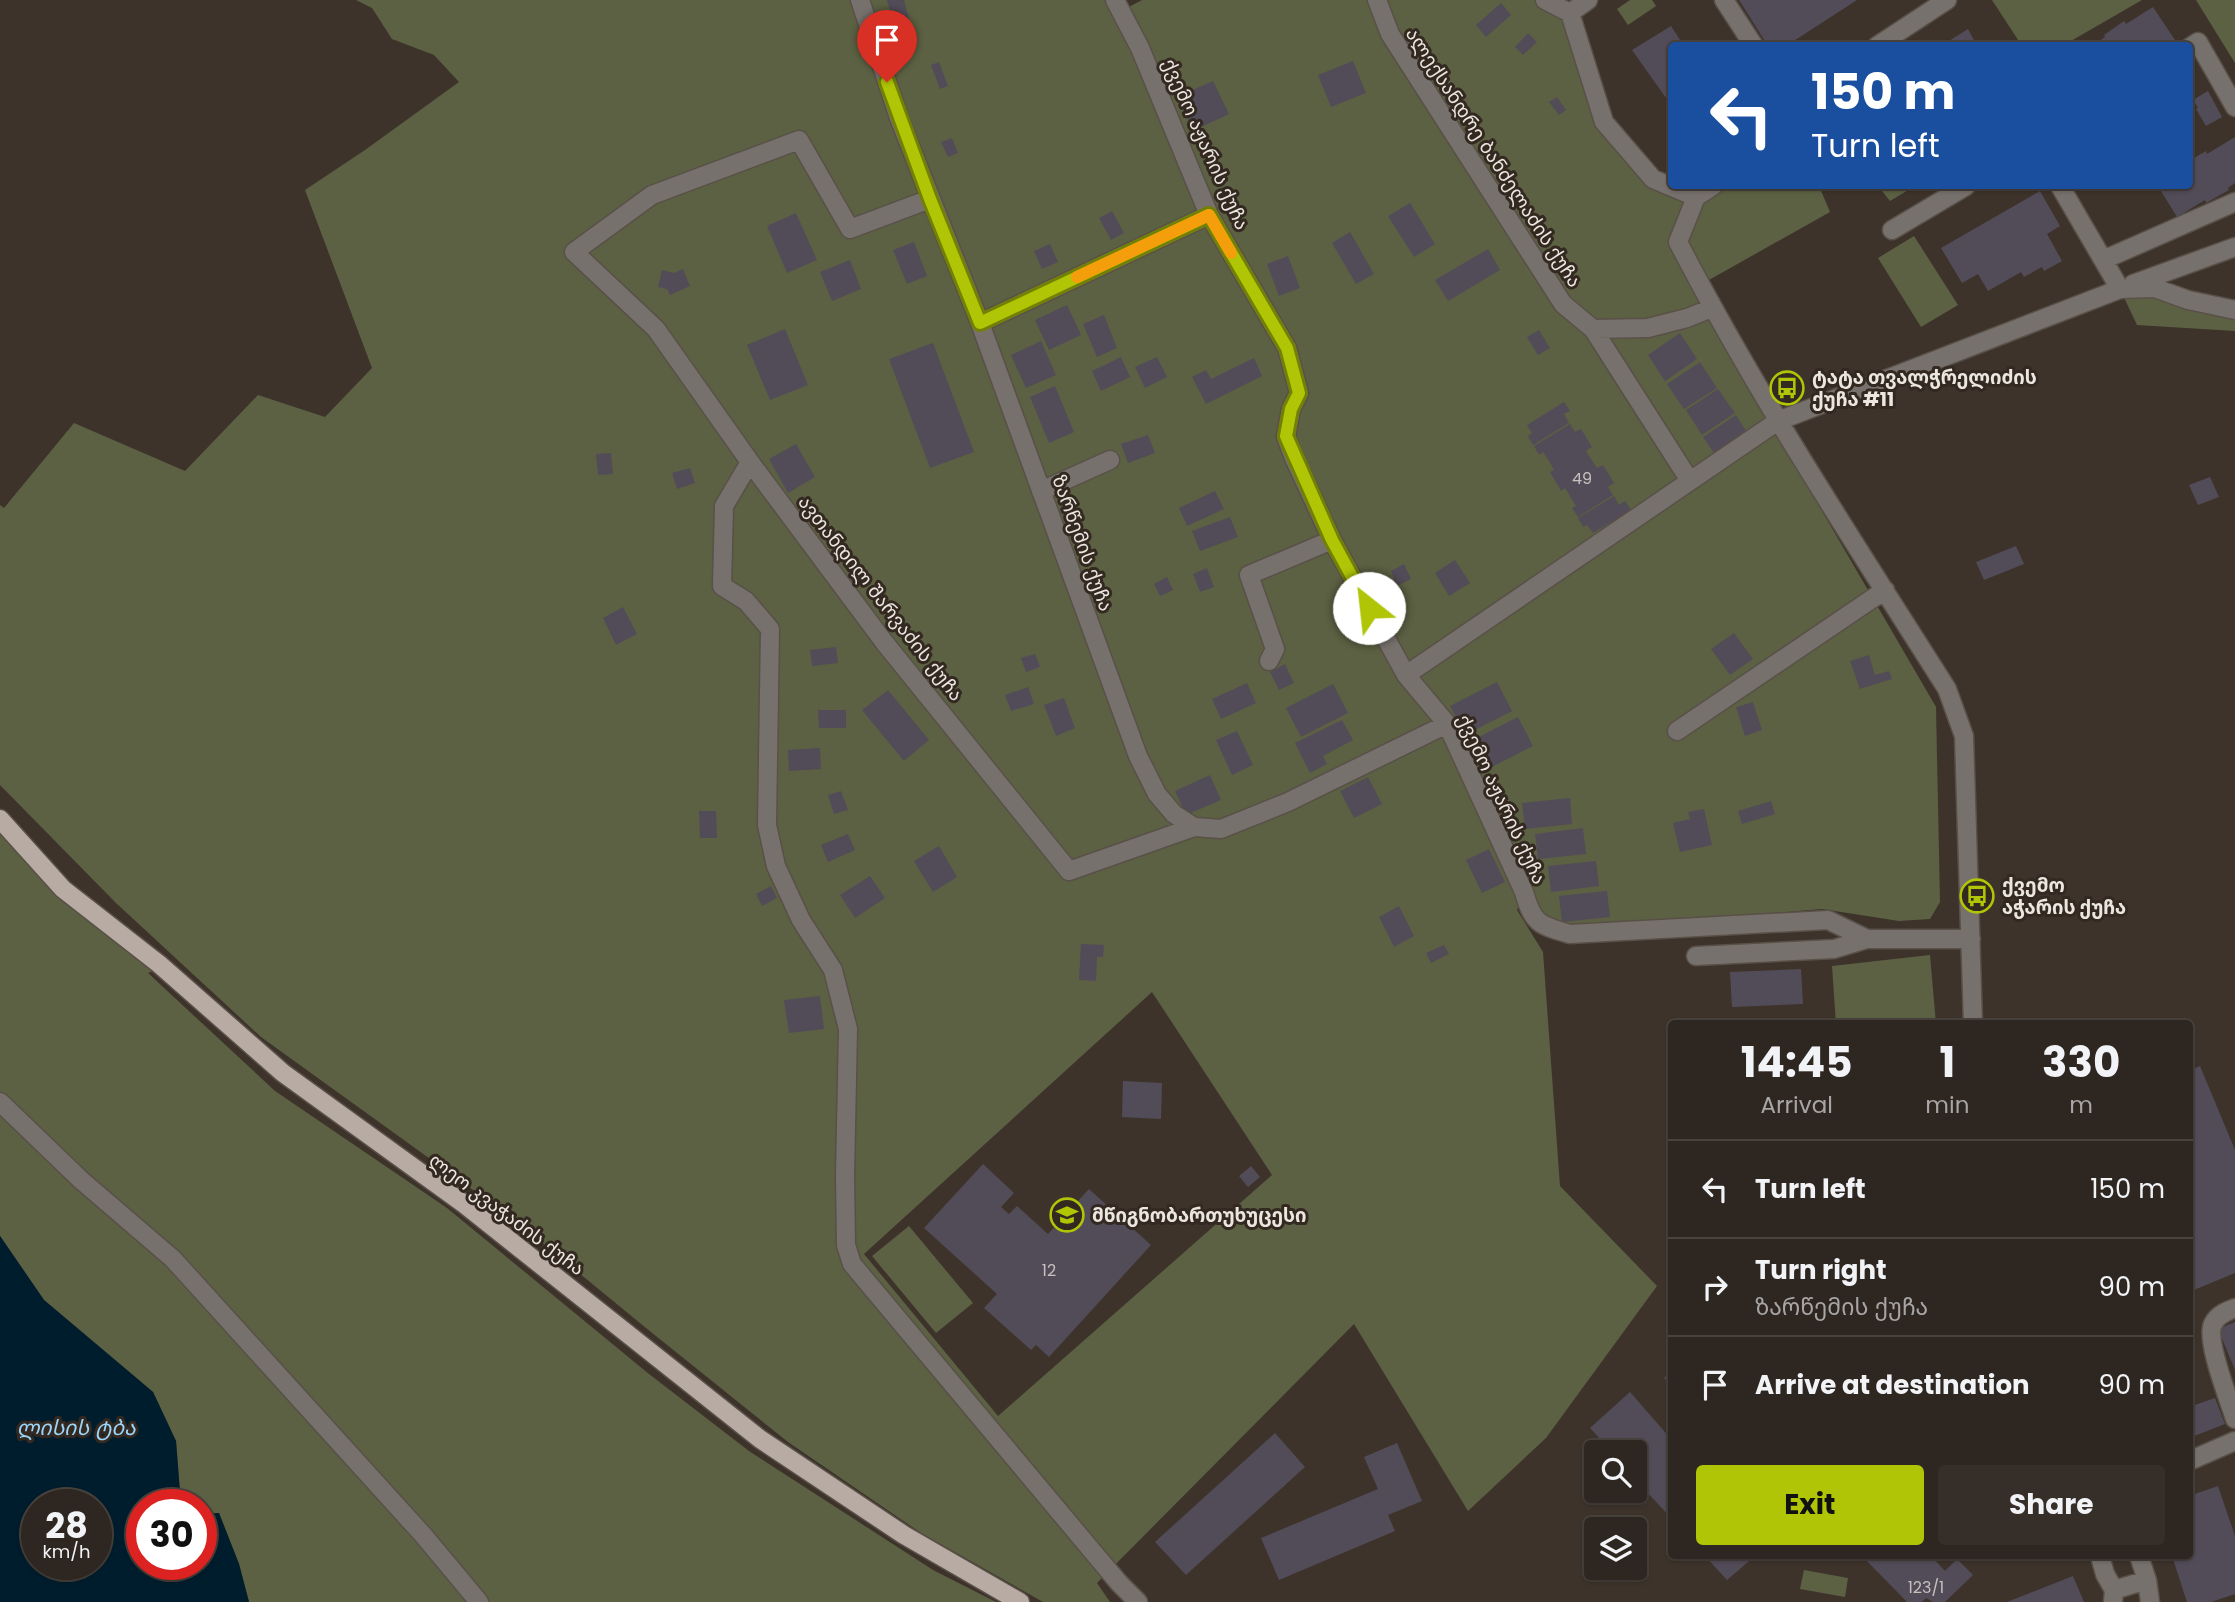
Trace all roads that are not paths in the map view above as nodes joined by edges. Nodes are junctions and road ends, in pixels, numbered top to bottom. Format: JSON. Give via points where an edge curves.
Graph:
{"nodes":[{"id":1,"x":860,"y":0,"type":"edge"},
{"id":2,"x":1115,"y":0,"type":"edge"},
{"id":3,"x":1377,"y":0,"type":"edge"},
{"id":4,"x":1545,"y":0,"type":"edge"},
{"id":5,"x":1588,"y":0,"type":"edge"},
{"id":6,"x":1724,"y":0,"type":"edge"},
{"id":7,"x":1947,"y":0,"type":"edge"},
{"id":8,"x":1570,"y":13,"type":"junction"},
{"id":9,"x":1751,"y":42,"type":"edge"},
{"id":10,"x":1883,"y":42,"type":"edge"},
{"id":11,"x":2193,"y":45,"type":"edge"},
{"id":12,"x":2235,"y":107,"type":"edge"},
{"id":13,"x":1668,"y":185,"type":"edge"},
{"id":14,"x":1677,"y":189,"type":"edge"},
{"id":15,"x":1708,"y":189,"type":"edge"},
{"id":16,"x":1961,"y":189,"type":"edge"},
{"id":17,"x":2062,"y":189,"type":"edge"},
{"id":18,"x":1696,"y":197,"type":"junction"},
{"id":19,"x":930,"y":199,"type":"junction"},
{"id":20,"x":2235,"y":202,"type":"edge"},
{"id":21,"x":1209,"y":215,"type":"junction"},
{"id":22,"x":1892,"y":230,"type":"dead end"},
{"id":23,"x":2235,"y":247,"type":"edge"},
{"id":24,"x":2103,"y":260,"type":"junction"},
{"id":25,"x":2120,"y":289,"type":"junction"},
{"id":26,"x":1712,"y":308,"type":"junction"},
{"id":27,"x":2235,"y":310,"type":"edge"},
{"id":28,"x":980,"y":323,"type":"junction"},
{"id":29,"x":1593,"y":328,"type":"junction"},
{"id":30,"x":1778,"y":421,"type":"junction"},
{"id":31,"x":1110,"y":460,"type":"dead end"},
{"id":32,"x":750,"y":462,"type":"junction"},
{"id":33,"x":1690,"y":481,"type":"junction"},
{"id":34,"x":1041,"y":491,"type":"junction"},
{"id":35,"x":1332,"y":540,"type":"junction"},
{"id":36,"x":1885,"y":590,"type":"junction"},
{"id":37,"x":1269,"y":661,"type":"dead end"},
{"id":38,"x":1406,"y":675,"type":"junction"},
{"id":39,"x":1447,"y":724,"type":"junction"},
{"id":40,"x":1677,"y":731,"type":"dead end"},
{"id":41,"x":0,"y":819,"type":"edge"},
{"id":42,"x":1194,"y":827,"type":"junction"},
{"id":43,"x":1867,"y":939,"type":"junction"},
{"id":44,"x":1971,"y":939,"type":"junction"},
{"id":45,"x":1696,"y":956,"type":"dead end"},
{"id":46,"x":1973,"y":1020,"type":"edge"},
{"id":47,"x":0,"y":1102,"type":"edge"},
{"id":48,"x":2235,"y":1308,"type":"edge"},
{"id":49,"x":2235,"y":1419,"type":"edge"},
{"id":50,"x":2235,"y":1441,"type":"edge"},
{"id":51,"x":2193,"y":1459,"type":"edge"},
{"id":52,"x":2100,"y":1559,"type":"edge"},
{"id":53,"x":2140,"y":1559,"type":"edge"},
{"id":54,"x":2147,"y":1580,"type":"junction"},
{"id":55,"x":2114,"y":1596,"type":"edge"},
{"id":56,"x":479,"y":1602,"type":"edge"},
{"id":57,"x":1020,"y":1602,"type":"edge"},
{"id":58,"x":1138,"y":1602,"type":"edge"},
{"id":59,"x":2150,"y":1602,"type":"edge"}],
"edges":[{"from":1,"to":19,"type":"street","name":"ზარწემის ქუჩა"},
{"from":2,"to":21,"type":"street","name":"ქვემო აჟარის ქუჩა","via":[[1140,48]]},
{"from":3,"to":29,"type":"street","name":"ალექსანდრე ბანძელაძის ქუჩა","via":[[1390,34],[1563,304]]},
{"from":4,"to":8,"type":"street"},
{"from":5,"to":8,"type":"street"},
{"from":6,"to":9,"type":"street"},
{"from":7,"to":10,"type":"street"},
{"from":8,"to":13,"type":"street","via":[[1604,122],[1653,179]]},
{"from":11,"to":12,"type":"street","via":[[2197,42]]},
{"from":14,"to":18,"type":"street"},
{"from":15,"to":18,"type":"street"},
{"from":16,"to":22,"type":"street"},
{"from":17,"to":24,"type":"street"},
{"from":18,"to":26,"type":"street","via":[[1678,242]]},
{"from":19,"to":28,"type":"street","name":"ზარწემის ქუჩა"},
{"from":19,"to":32,"type":"street","name":"ავთანდილ შარვაძის ქუჩა","via":[[850,229],[799,140],[652,195],[574,252],[656,329]]},
{"from":20,"to":24,"type":"street"},
{"from":21,"to":28,"type":"street"},
{"from":21,"to":35,"type":"street","name":"ქვემო აჟარის ქუჩა","via":[[1287,348],[1299,393],[1286,436]]},
{"from":23,"to":25,"type":"street"},
{"from":24,"to":25,"type":"street"},
{"from":25,"to":27,"type":"street","via":[[2155,288]]},
{"from":25,"to":30,"type":"street"},
{"from":26,"to":29,"type":"street","via":[[1648,328]]},
{"from":26,"to":30,"type":"street"},
{"from":28,"to":34,"type":"street","name":"ზარწემის ქუჩა"},
{"from":29,"to":33,"type":"street","name":"ალექსანდრე ბანძელაძის ქუჩა"},
{"from":30,"to":33,"type":"street"},
{"from":30,"to":36,"type":"street"},
{"from":31,"to":34,"type":"street"},
{"from":32,"to":42,"type":"street","name":"ავთანდილ შარვაძის ქუჩა","via":[[884,642],[1069,871]]},
{"from":32,"to":58,"type":"street","via":[[724,506],[722,586],[747,600],[771,629],[767,825],[776,866],[801,920],[833,970],[848,1029],[846,1245],[852,1264]]},
{"from":33,"to":38,"type":"street"},
{"from":34,"to":42,"type":"street","name":"ზარწემის ქუჩა","via":[[1138,756],[1157,794],[1174,814]]},
{"from":35,"to":37,"type":"street","via":[[1249,575],[1275,649]]},
{"from":35,"to":38,"type":"street","name":"ქვემო აჟარის ქუჩა"},
{"from":36,"to":40,"type":"street"},
{"from":36,"to":44,"type":"street","via":[[1947,689],[1964,736]]},
{"from":38,"to":39,"type":"street","name":"ქვემო აჟარის ქუჩა"},
{"from":39,"to":42,"type":"street","via":[[1288,802],[1221,829]]},
{"from":39,"to":43,"type":"street","name":"ქვემო აჟარის ქუჩა","via":[[1531,915],[1548,928],[1570,934],[1828,920]]},
{"from":41,"to":57,"type":"main road","name":"ლეო კვაჭაძის ქუჩა","via":[[63,889],[159,964],[283,1073],[464,1205],[760,1439],[904,1535]]},
{"from":43,"to":44,"type":"street","name":"ქვემო აჟარის ქუჩა"},
{"from":43,"to":45,"type":"street","via":[[1834,949]]},
{"from":44,"to":46,"type":"street"},
{"from":47,"to":56,"type":"street","via":[[173,1259]]},
{"from":48,"to":49,"type":"street","via":[[2213,1323],[2210,1338]]},
{"from":50,"to":51,"type":"street"},
{"from":52,"to":55,"type":"street"},
{"from":53,"to":54,"type":"street"},
{"from":54,"to":55,"type":"street"},
{"from":54,"to":59,"type":"street"}]}
